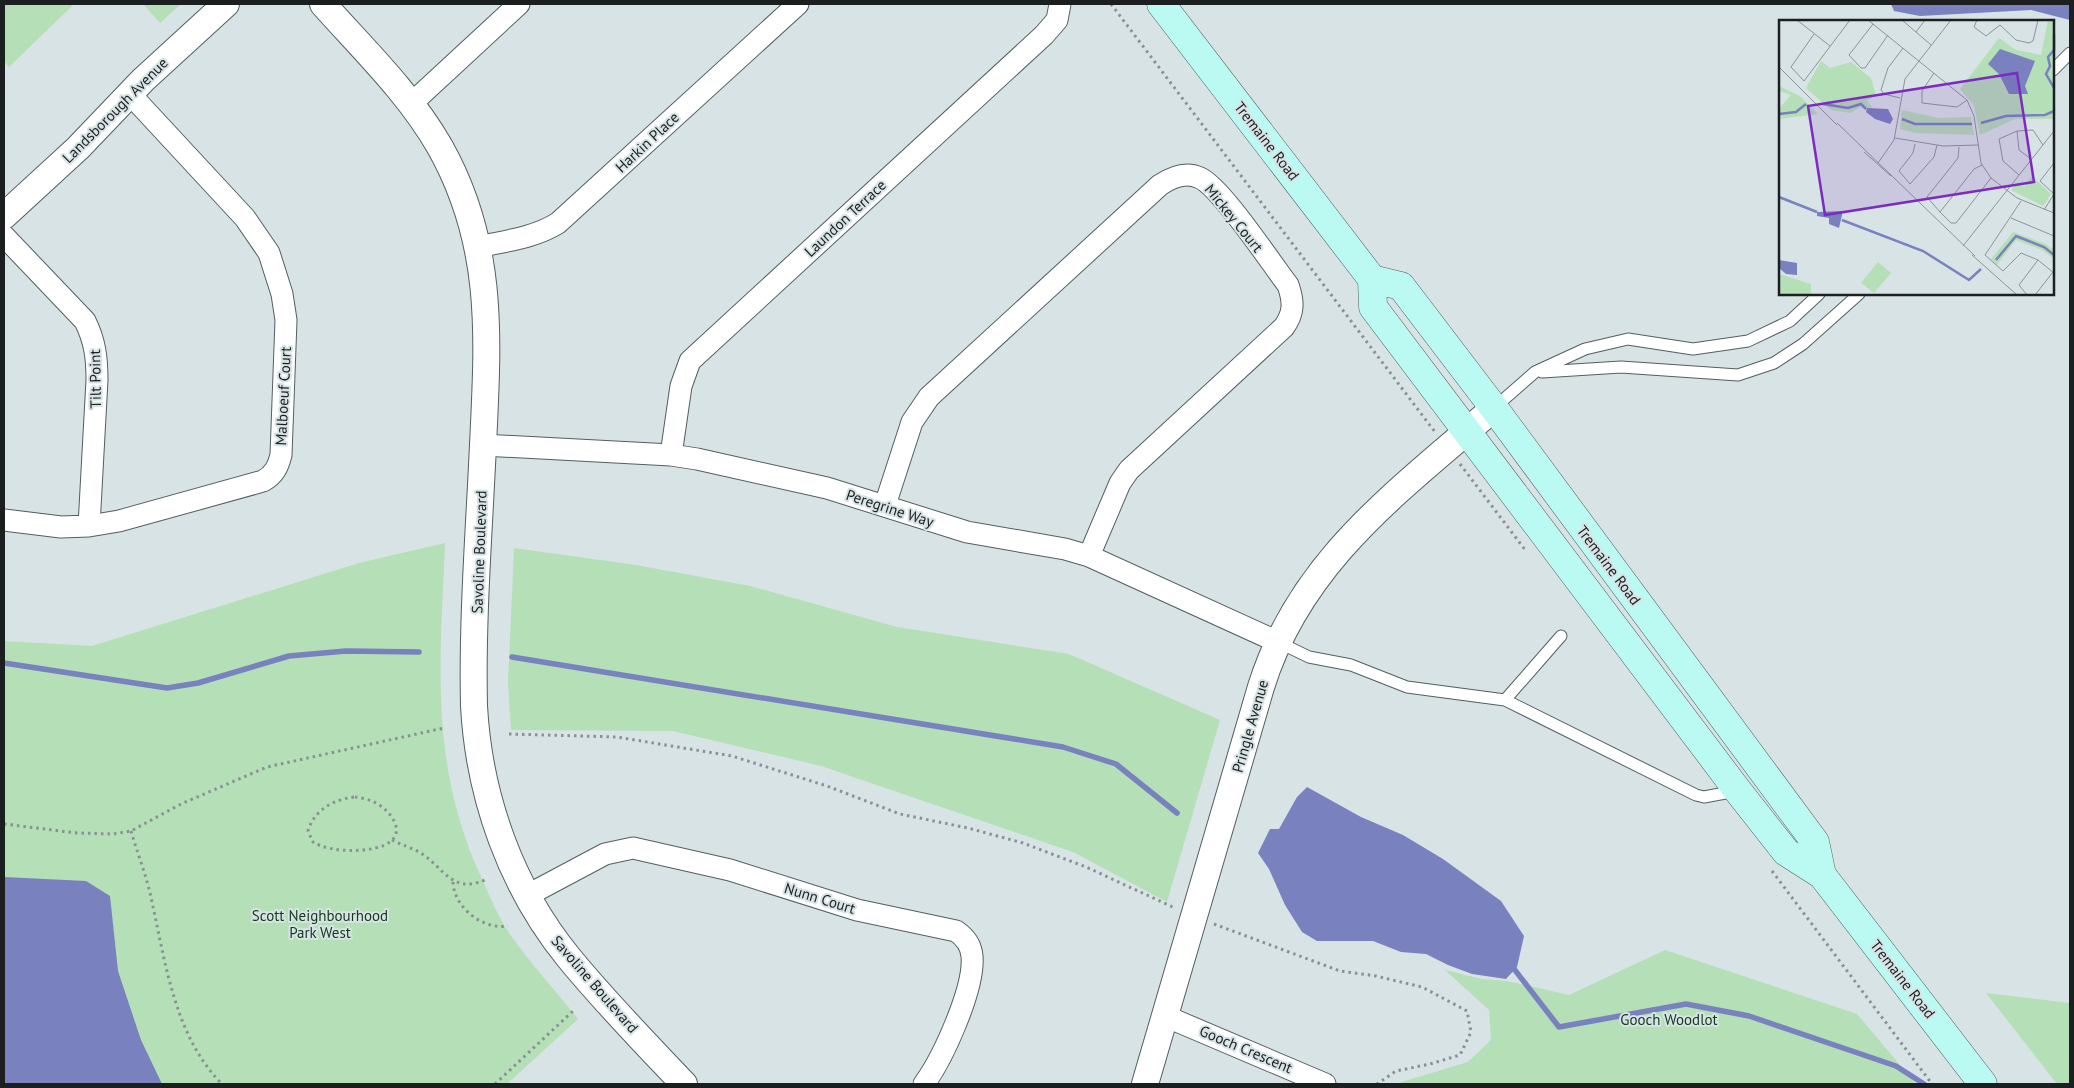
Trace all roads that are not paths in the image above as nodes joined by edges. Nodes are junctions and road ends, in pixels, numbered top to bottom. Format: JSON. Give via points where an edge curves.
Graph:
{"nodes":[{"id":1,"x":226,"y":4,"type":"edge"},
{"id":2,"x":323,"y":4,"type":"edge"},
{"id":3,"x":519,"y":4,"type":"edge"},
{"id":4,"x":798,"y":4,"type":"edge"},
{"id":5,"x":1060,"y":4,"type":"edge"},
{"id":6,"x":1161,"y":4,"type":"edge"},
{"id":7,"x":2070,"y":53,"type":"edge"},
{"id":8,"x":2054,"y":69,"type":"edge"},
{"id":9,"x":130,"y":94,"type":"junction"},
{"id":10,"x":412,"y":103,"type":"junction"},
{"id":11,"x":4,"y":216,"type":"edge"},
{"id":12,"x":4,"y":236,"type":"edge"},
{"id":13,"x":478,"y":247,"type":"junction"},
{"id":14,"x":1372,"y":279,"type":"junction"},
{"id":15,"x":1818,"y":295,"type":"edge"},
{"id":16,"x":1858,"y":295,"type":"edge"},
{"id":17,"x":1535,"y":372,"type":"junction"},
{"id":18,"x":1494,"y":408,"type":"junction"},
{"id":19,"x":1458,"y":440,"type":"junction"},
{"id":20,"x":483,"y":445,"type":"junction"},
{"id":21,"x":671,"y":455,"type":"junction"},
{"id":22,"x":885,"y":505,"type":"junction"},
{"id":23,"x":4,"y":520,"type":"edge"},
{"id":24,"x":89,"y":526,"type":"junction"},
{"id":25,"x":1089,"y":556,"type":"junction"},
{"id":26,"x":1560,"y":636,"type":"dead end"},
{"id":27,"x":1278,"y":642,"type":"junction"},
{"id":28,"x":1505,"y":700,"type":"junction"},
{"id":29,"x":1738,"y":791,"type":"junction"},
{"id":30,"x":1822,"y":874,"type":"junction"},
{"id":31,"x":528,"y":895,"type":"junction"},
{"id":32,"x":1165,"y":1016,"type":"junction"},
{"id":33,"x":684,"y":1084,"type":"edge"},
{"id":34,"x":924,"y":1084,"type":"edge"},
{"id":35,"x":1146,"y":1084,"type":"edge"},
{"id":36,"x":1325,"y":1084,"type":"edge"},
{"id":37,"x":1983,"y":1084,"type":"edge"}],
"edges":[{"from":1,"to":9,"type":"street","name":"Landsborough Avenue"},
{"from":2,"to":10,"type":"street","name":"Savoline Boulevard"},
{"from":3,"to":10,"type":"street"},
{"from":4,"to":13,"type":"street","name":"Harkin Place","via":[[558,223],[546,231]]},
{"from":5,"to":21,"type":"street","name":"Laundon Terrace","via":[[1057,20],[1044,35],[690,361],[681,386]]},
{"from":6,"to":14,"type":"main road","name":"Tremaine Road"},
{"from":7,"to":8,"type":"lane"},
{"from":9,"to":11,"type":"street","name":"Landsborough Avenue","via":[[78,148]]},
{"from":9,"to":24,"type":"street","name":"Malboeuf Court","via":[[245,218],[269,253],[282,294],[286,320],[281,455],[273,474],[263,481]]},
{"from":10,"to":13,"type":"street","name":"Savoline Boulevard","via":[[455,179]]},
{"from":12,"to":24,"type":"street","name":"Tilt Point","via":[[85,321],[93,337],[98,356]]},
{"from":13,"to":20,"type":"street","name":"Savoline Boulevard","via":[[488,328]]},
{"from":14,"to":18,"type":"main road","name":"Tremaine Road","via":[[1401,286]]},
{"from":14,"to":19,"type":"main road","name":"Tremaine Road","via":[[1373,307]]},
{"from":15,"to":17,"type":"lane","via":[[1790,321],[1748,341],[1693,350],[1628,339],[1585,349]]},
{"from":16,"to":17,"type":"lane","via":[[1803,344],[1774,364],[1738,375],[1621,367]]},
{"from":17,"to":18,"type":"lane"},
{"from":18,"to":19,"type":"street","name":"Pringle Avenue"},
{"from":18,"to":30,"type":"main road","name":"Tremaine Road","via":[[1815,842]]},
{"from":19,"to":27,"type":"street","name":"Pringle Avenue","via":[[1336,552],[1308,588]]},
{"from":19,"to":29,"type":"main road","name":"Tremaine Road"},
{"from":20,"to":21,"type":"street","name":"Peregrine Way"},
{"from":20,"to":31,"type":"street","name":"Savoline Boulevard","via":[[473,684],[475,733],[494,819]]},
{"from":21,"to":22,"type":"street","name":"Peregrine Way","via":[[827,488]]},
{"from":22,"to":25,"type":"street","name":"Peregrine Way","via":[[967,532]]},
{"from":22,"to":25,"type":"street","name":"Mickey Court","via":[[912,422],[929,397],[1160,185],[1182,175],[1200,177],[1218,192],[1288,286],[1292,314],[1278,333],[1129,470],[1120,483]]},
{"from":23,"to":24,"type":"street","name":"Malboeuf Court","via":[[61,527]]},
{"from":25,"to":27,"type":"street","name":"Peregrine Way"},
{"from":26,"to":28,"type":"lane"},
{"from":27,"to":28,"type":"lane","via":[[1309,658],[1352,665],[1407,687]]},
{"from":27,"to":32,"type":"street","name":"Pringle Avenue","via":[[1264,678]]},
{"from":28,"to":29,"type":"lane","via":[[1696,795],[1704,797]]},
{"from":29,"to":30,"type":"main road","name":"Tremaine Road","via":[[1786,852]]},
{"from":30,"to":37,"type":"main road","name":"Tremaine Road"},
{"from":31,"to":33,"type":"street","name":"Savoline Boulevard","via":[[568,957]]},
{"from":31,"to":34,"type":"street","name":"Nunn Court","via":[[605,854],[633,848],[730,870],[857,910],[956,931],[970,945],[972,969],[949,1043]]},
{"from":32,"to":35,"type":"street","name":"Pringle Avenue"},
{"from":32,"to":36,"type":"street","name":"Gooch Crescent"}]}
